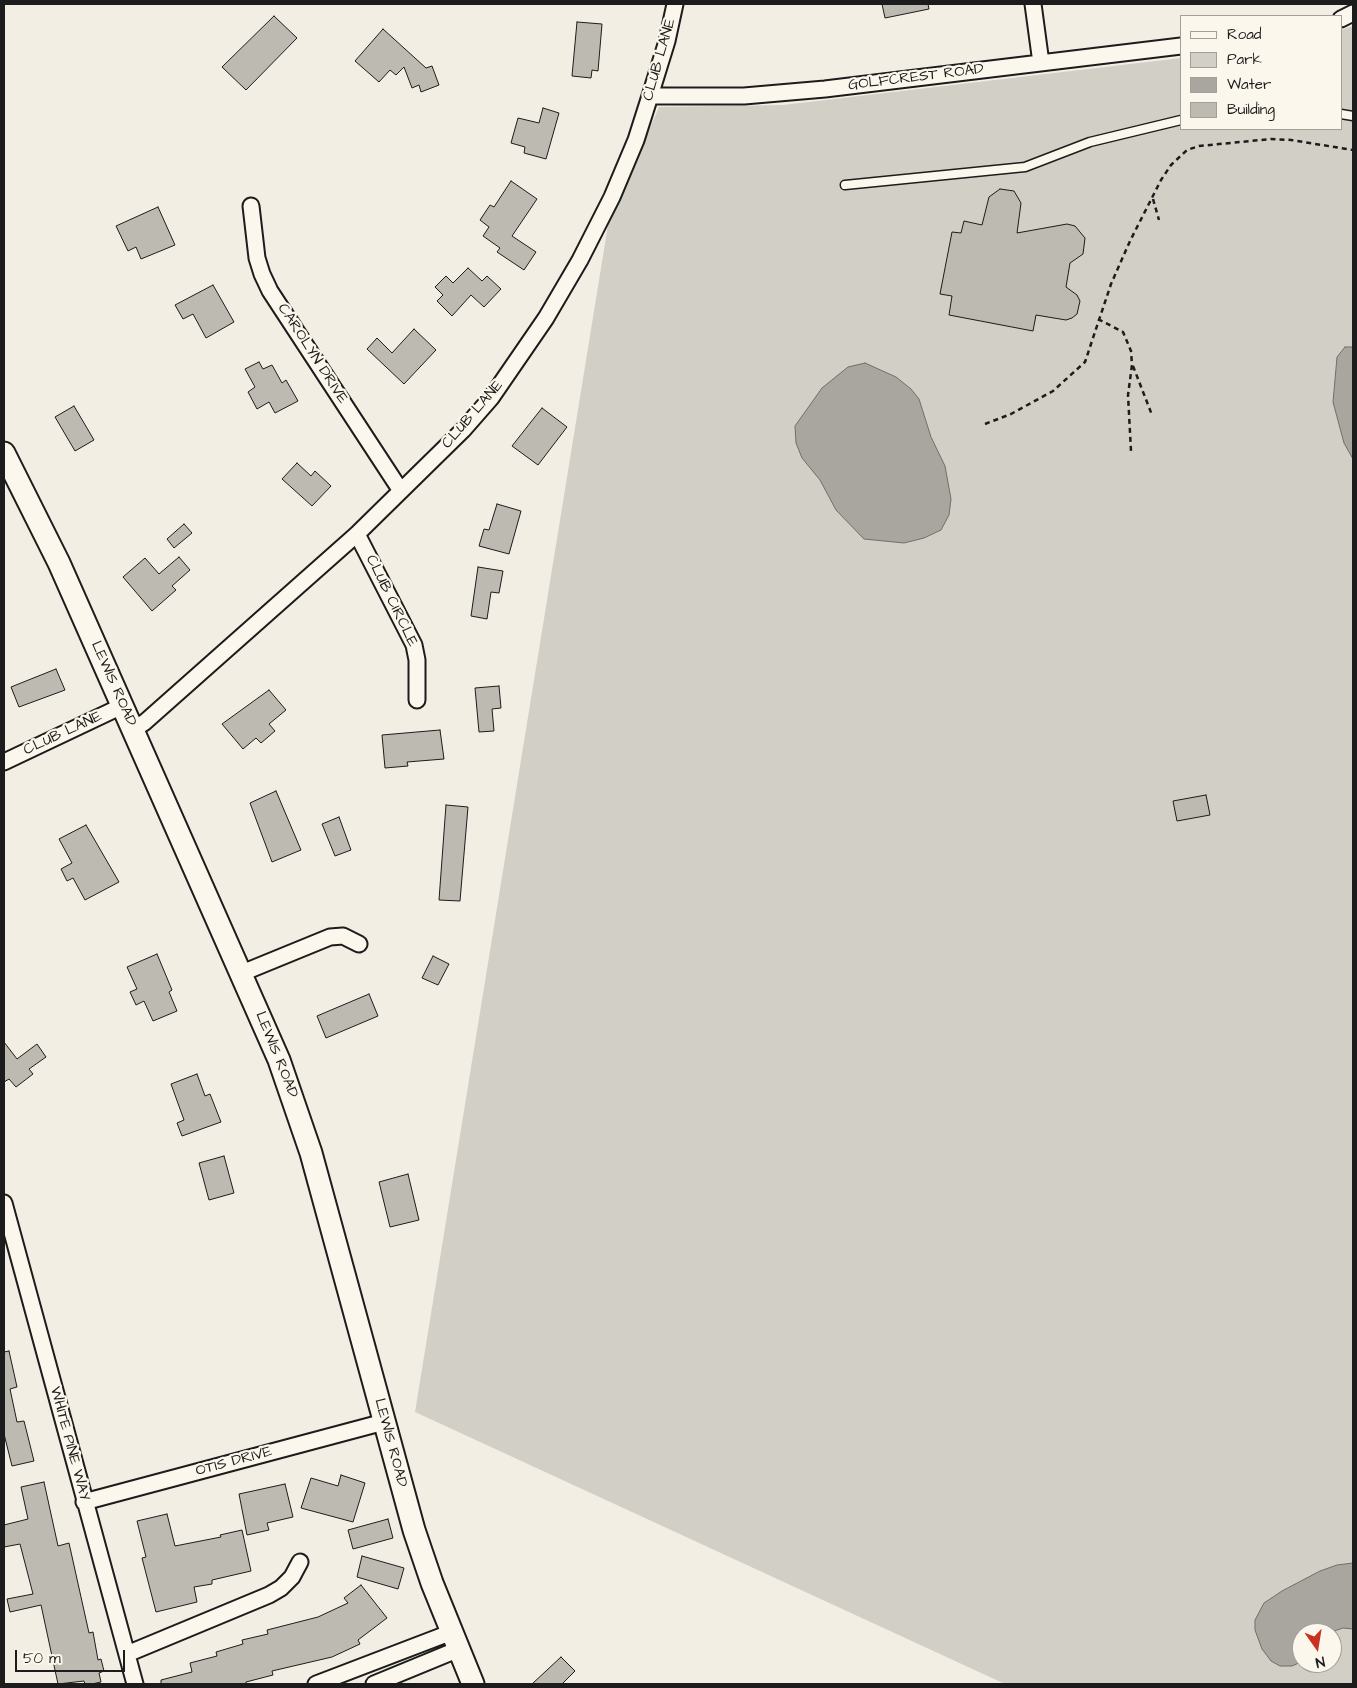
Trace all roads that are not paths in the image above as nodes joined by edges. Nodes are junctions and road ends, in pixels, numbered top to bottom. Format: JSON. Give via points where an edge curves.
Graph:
{"nodes":[{"id":1,"x":675,"y":4,"type":"edge"},
{"id":2,"x":1033,"y":4,"type":"edge"},
{"id":3,"x":1180,"y":46,"type":"edge"},
{"id":4,"x":1041,"y":63,"type":"junction"},
{"id":5,"x":650,"y":96,"type":"junction"},
{"id":6,"x":1180,"y":120,"type":"edge"},
{"id":7,"x":845,"y":185,"type":"dead end"},
{"id":8,"x":251,"y":206,"type":"dead end"},
{"id":9,"x":4,"y":453,"type":"edge"},
{"id":10,"x":401,"y":491,"type":"junction"},
{"id":11,"x":357,"y":534,"type":"junction"},
{"id":12,"x":418,"y":700,"type":"dead end"},
{"id":13,"x":122,"y":706,"type":"junction"},
{"id":14,"x":133,"y":730,"type":"junction"},
{"id":15,"x":4,"y":762,"type":"edge"},
{"id":16,"x":359,"y":944,"type":"dead end"},
{"id":17,"x":242,"y":973,"type":"junction"},
{"id":18,"x":4,"y":1203,"type":"edge"},
{"id":19,"x":384,"y":1422,"type":"junction"},
{"id":20,"x":84,"y":1502,"type":"junction"},
{"id":21,"x":300,"y":1562,"type":"dead end"},
{"id":22,"x":455,"y":1640,"type":"junction"},
{"id":23,"x":127,"y":1654,"type":"junction"},
{"id":24,"x":135,"y":1684,"type":"edge"},
{"id":25,"x":316,"y":1684,"type":"edge"},
{"id":26,"x":374,"y":1684,"type":"edge"},
{"id":27,"x":473,"y":1684,"type":"edge"}],
"edges":[{"from":1,"to":5,"type":"street","name":"CLUB LANE"},
{"from":2,"to":4,"type":"street"},
{"from":3,"to":4,"type":"street","name":"GOLFCREST ROAD"},
{"from":4,"to":5,"type":"street","name":"GOLFCREST ROAD","via":[[744,96]]},
{"from":5,"to":10,"type":"street","name":"CLUB LANE","via":[[612,197],[546,318],[491,398],[464,430]]},
{"from":6,"to":7,"type":"lane","via":[[1090,142],[1025,167]]},
{"from":8,"to":10,"type":"street","name":"CAROLYN DRIVE","via":[[257,258],[270,291]]},
{"from":9,"to":13,"type":"street","name":"LEWIS ROAD","via":[[59,563]]},
{"from":10,"to":11,"type":"street","name":"CLUB LANE"},
{"from":11,"to":12,"type":"street","name":"CLUB CIRCLE","via":[[414,645]]},
{"from":11,"to":14,"type":"street","name":"CLUB LANE","via":[[146,722]]},
{"from":13,"to":14,"type":"street","name":"LEWIS ROAD"},
{"from":13,"to":15,"type":"street","name":"CLUB LANE"},
{"from":14,"to":17,"type":"street","name":"LEWIS ROAD"},
{"from":16,"to":17,"type":"street","via":[[343,936],[330,937]]},
{"from":17,"to":19,"type":"street","name":"LEWIS ROAD","via":[[279,1060],[312,1153]]},
{"from":18,"to":20,"type":"street","name":"WHITE PINE WAY"},
{"from":19,"to":20,"type":"street","name":"OTIS DRIVE"},
{"from":19,"to":22,"type":"street","name":"LEWIS ROAD","via":[[414,1530]]},
{"from":20,"to":23,"type":"street","name":"WHITE PINE WAY"},
{"from":21,"to":23,"type":"street","via":[[292,1577],[269,1595]]},
{"from":22,"to":25,"type":"street"},
{"from":22,"to":26,"type":"street"},
{"from":22,"to":27,"type":"street","name":"LEWIS ROAD"},
{"from":23,"to":24,"type":"street","name":"WHITE PINE WAY"}]}
